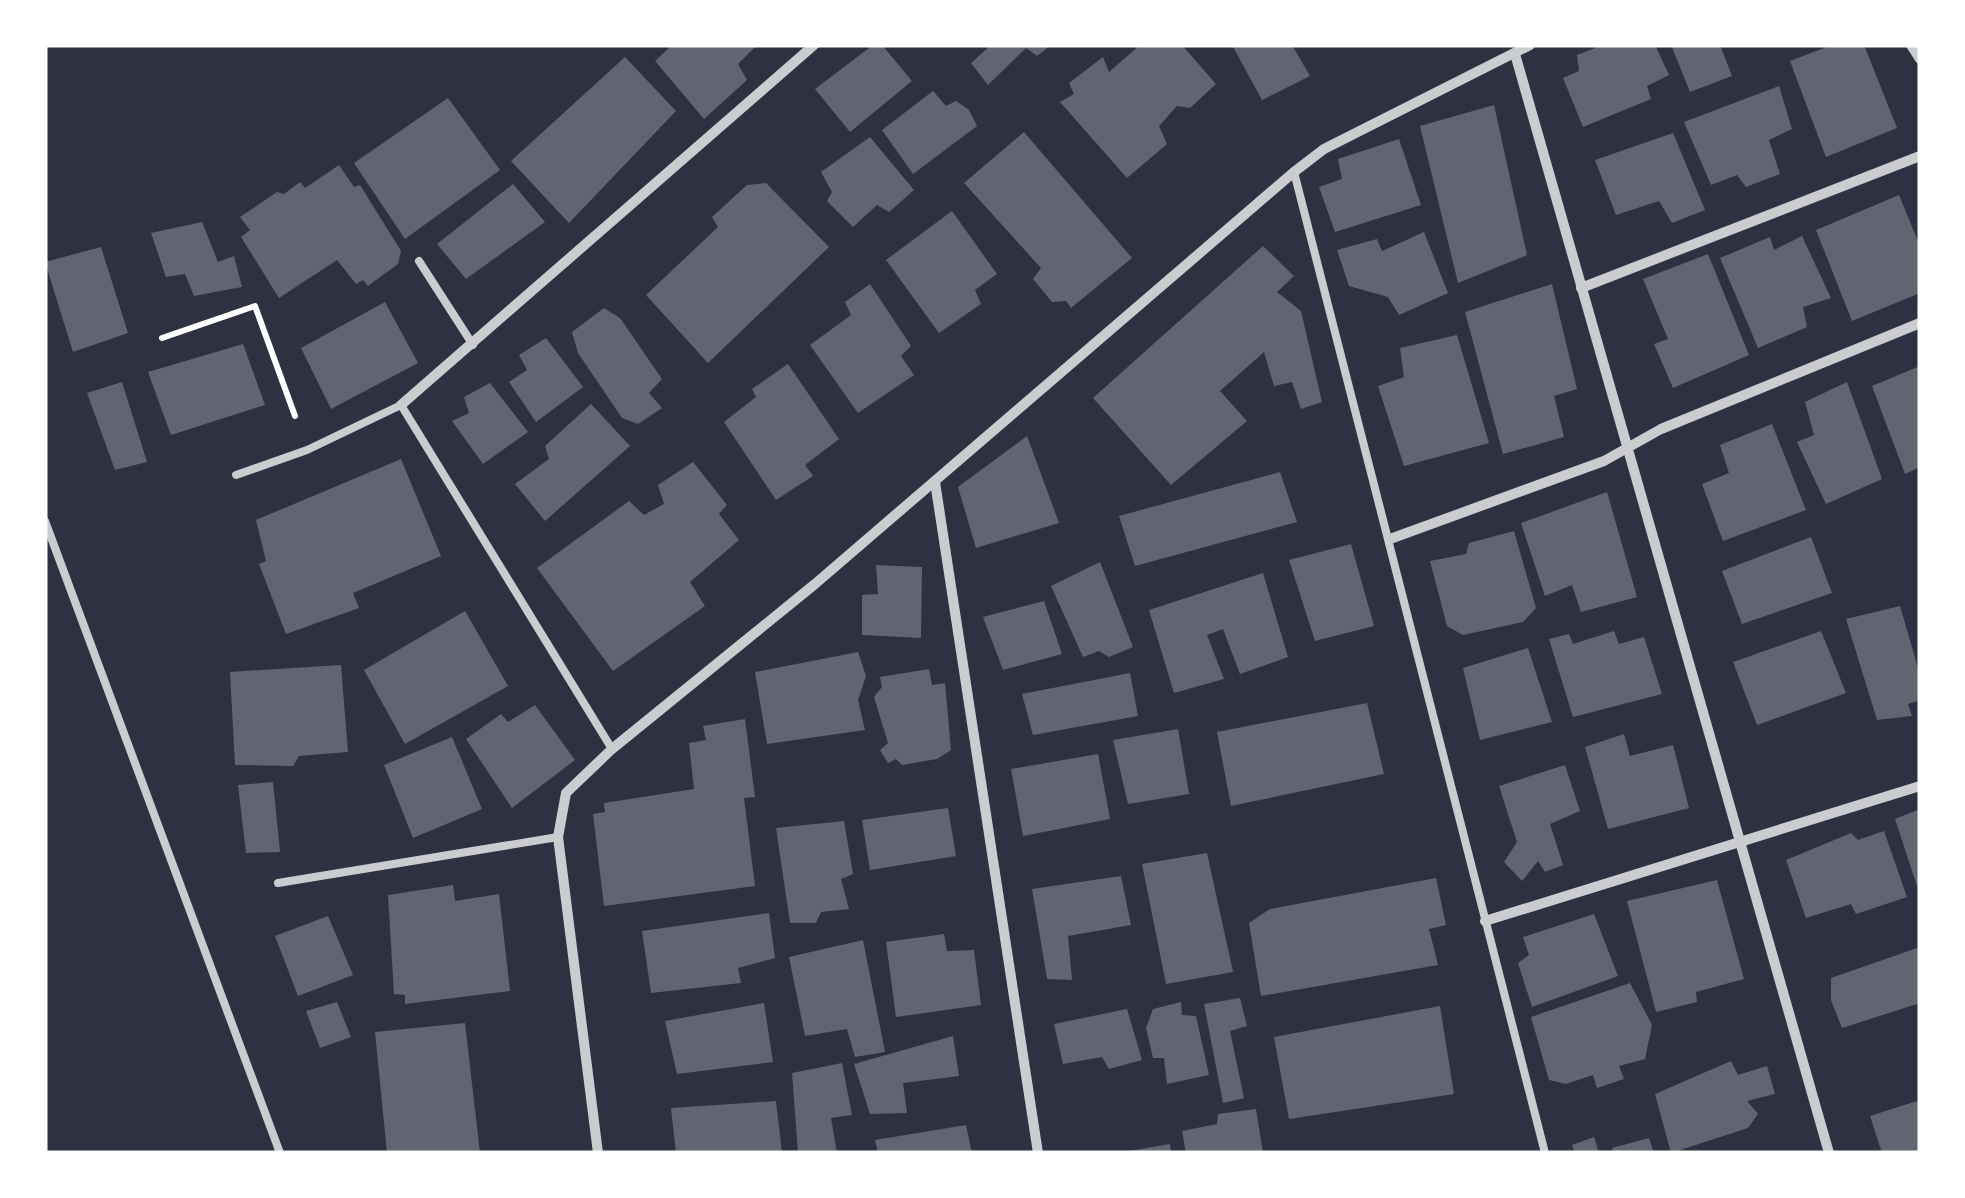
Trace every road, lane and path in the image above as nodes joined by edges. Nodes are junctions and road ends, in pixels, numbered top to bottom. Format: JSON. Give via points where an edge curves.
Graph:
{"nodes":[{"id":1,"x":814,"y":45,"type":"edge"},
{"id":2,"x":1530,"y":45,"type":"edge"},
{"id":3,"x":1911,"y":45,"type":"edge"},
{"id":4,"x":1514,"y":54,"type":"junction"},
{"id":5,"x":1920,"y":59,"type":"edge"},
{"id":6,"x":1920,"y":156,"type":"edge"},
{"id":7,"x":1294,"y":172,"type":"junction"},
{"id":8,"x":419,"y":261,"type":"dead end"},
{"id":9,"x":1581,"y":288,"type":"junction"},
{"id":10,"x":1920,"y":323,"type":"edge"},
{"id":11,"x":162,"y":338,"type":"dead end"},
{"id":12,"x":472,"y":346,"type":"junction"},
{"id":13,"x":401,"y":405,"type":"junction"},
{"id":14,"x":1626,"y":446,"type":"junction"},
{"id":15,"x":307,"y":450,"type":"junction"},
{"id":16,"x":236,"y":475,"type":"dead end"},
{"id":17,"x":935,"y":482,"type":"junction"},
{"id":18,"x":45,"y":521,"type":"edge"},
{"id":19,"x":1390,"y":539,"type":"junction"},
{"id":20,"x":612,"y":749,"type":"junction"},
{"id":21,"x":1920,"y":786,"type":"edge"},
{"id":22,"x":558,"y":837,"type":"junction"},
{"id":23,"x":1740,"y":842,"type":"junction"},
{"id":24,"x":278,"y":883,"type":"dead end"},
{"id":25,"x":1485,"y":921,"type":"junction"},
{"id":26,"x":280,"y":1153,"type":"edge"},
{"id":27,"x":598,"y":1153,"type":"edge"},
{"id":28,"x":1038,"y":1153,"type":"edge"},
{"id":29,"x":1545,"y":1153,"type":"edge"},
{"id":30,"x":1828,"y":1153,"type":"edge"}],
"edges":[{"from":1,"to":12,"type":"street"},
{"from":2,"to":4,"type":"street"},
{"from":3,"to":5,"type":"street"},
{"from":4,"to":7,"type":"street","via":[[1324,149]]},
{"from":4,"to":9,"type":"street"},
{"from":6,"to":9,"type":"street"},
{"from":7,"to":17,"type":"street"},
{"from":7,"to":19,"type":"lane"},
{"from":8,"to":12,"type":"lane"},
{"from":9,"to":14,"type":"street"},
{"from":10,"to":14,"type":"street"},
{"from":11,"to":15,"type":"path","via":[[254,306]]},
{"from":12,"to":13,"type":"street"},
{"from":13,"to":15,"type":"lane"},
{"from":13,"to":20,"type":"lane"},
{"from":14,"to":19,"type":"street","via":[[1604,462]]},
{"from":14,"to":23,"type":"street"},
{"from":15,"to":16,"type":"lane"},
{"from":17,"to":20,"type":"street"},
{"from":17,"to":28,"type":"street"},
{"from":18,"to":26,"type":"lane"},
{"from":19,"to":25,"type":"lane"},
{"from":20,"to":22,"type":"street","via":[[566,792]]},
{"from":21,"to":23,"type":"street"},
{"from":22,"to":24,"type":"lane"},
{"from":22,"to":27,"type":"street"},
{"from":23,"to":25,"type":"street"},
{"from":23,"to":30,"type":"street"},
{"from":25,"to":29,"type":"lane"}]}
